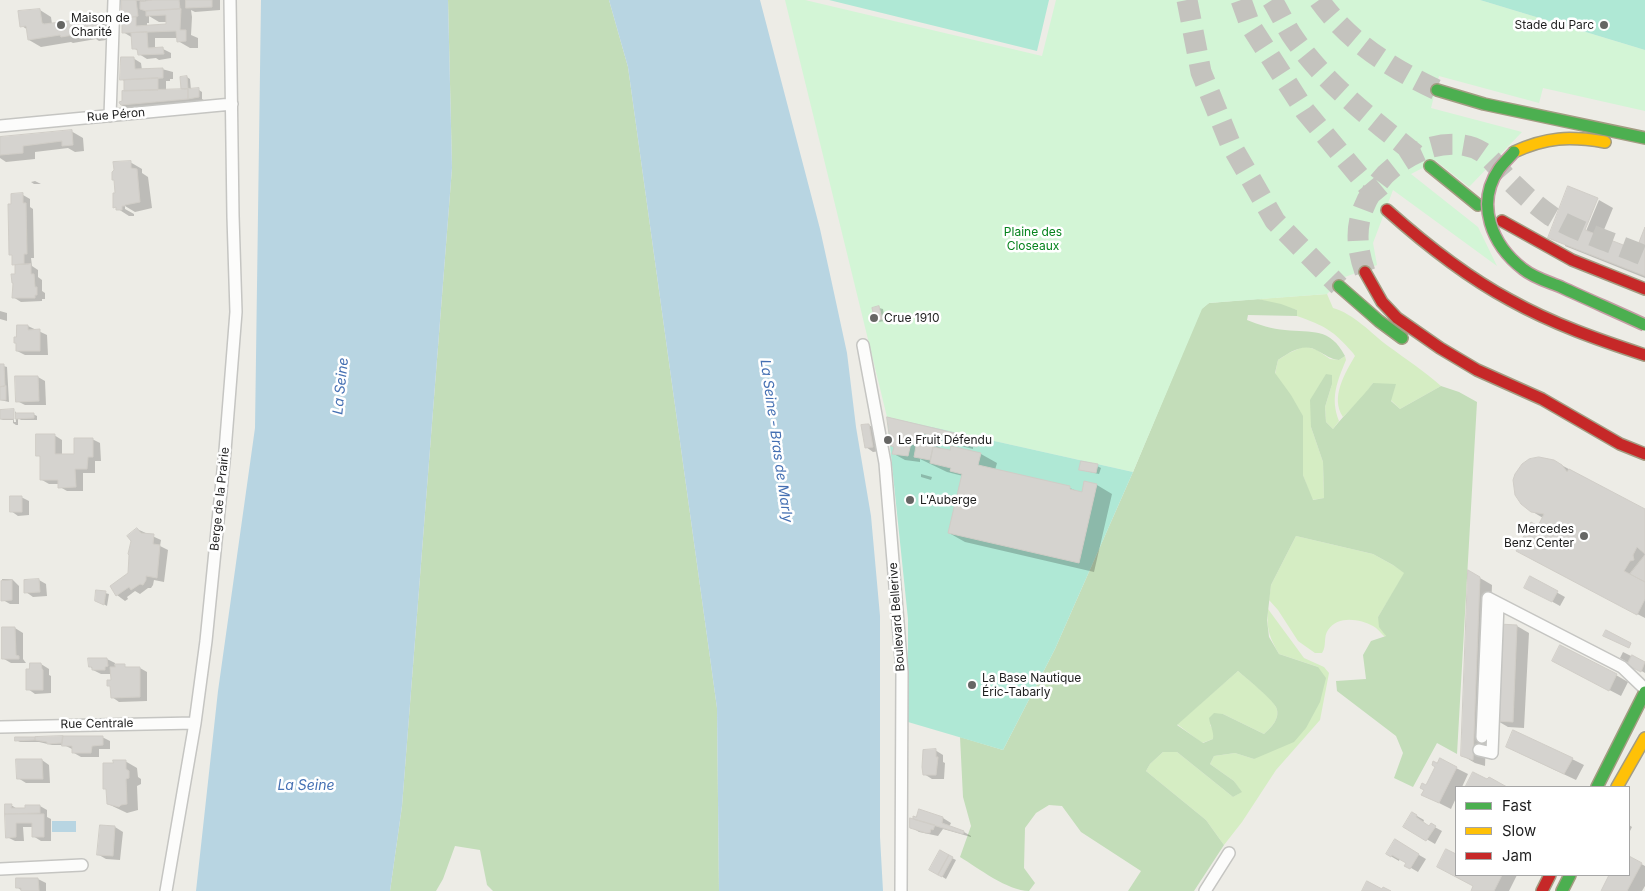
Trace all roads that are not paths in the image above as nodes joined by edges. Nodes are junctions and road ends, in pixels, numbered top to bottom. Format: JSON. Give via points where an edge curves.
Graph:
{"nodes":[{"id":1,"x":114,"y":0,"type":"edge"},
{"id":2,"x":230,"y":0,"type":"edge"},
{"id":3,"x":1437,"y":90,"type":"tunnel mouth"},
{"id":4,"x":232,"y":104,"type":"junction"},
{"id":5,"x":1526,"y":113,"type":"junction"},
{"id":6,"x":110,"y":116,"type":"junction"},
{"id":7,"x":0,"y":126,"type":"edge"},
{"id":8,"x":1560,"y":136,"type":"junction"},
{"id":9,"x":1645,"y":138,"type":"edge"},
{"id":10,"x":1620,"y":145,"type":"dead end"},
{"id":11,"x":1430,"y":166,"type":"tunnel mouth"},
{"id":12,"x":1478,"y":204,"type":"dead end"},
{"id":13,"x":1388,"y":210,"type":"tunnel mouth"},
{"id":14,"x":1502,"y":221,"type":"dead end"},
{"id":15,"x":1365,"y":272,"type":"tunnel mouth"},
{"id":16,"x":1340,"y":286,"type":"tunnel mouth"},
{"id":17,"x":1645,"y":288,"type":"edge"},
{"id":18,"x":1645,"y":325,"type":"edge"},
{"id":19,"x":1410,"y":343,"type":"dead end"},
{"id":20,"x":863,"y":345,"type":"dead end"},
{"id":21,"x":1645,"y":355,"type":"edge"},
{"id":22,"x":1446,"y":365,"type":"dead end"},
{"id":23,"x":1496,"y":391,"type":"dead end"},
{"id":24,"x":1543,"y":412,"type":"dead end"},
{"id":25,"x":1593,"y":430,"type":"junction"},
{"id":26,"x":1645,"y":454,"type":"edge"},
{"id":27,"x":1498,"y":604,"type":"junction"},
{"id":28,"x":1645,"y":691,"type":"edge"},
{"id":29,"x":195,"y":723,"type":"junction"},
{"id":30,"x":0,"y":727,"type":"edge"},
{"id":31,"x":1482,"y":737,"type":"dead end"},
{"id":32,"x":1645,"y":738,"type":"edge"},
{"id":33,"x":1479,"y":750,"type":"dead end"},
{"id":34,"x":1598,"y":786,"type":"edge"},
{"id":35,"x":1618,"y":786,"type":"edge"},
{"id":36,"x":1228,"y":853,"type":"dead end"},
{"id":37,"x":82,"y":865,"type":"dead end"},
{"id":38,"x":0,"y":868,"type":"edge"},
{"id":39,"x":1550,"y":876,"type":"edge"},
{"id":40,"x":1570,"y":876,"type":"edge"},
{"id":41,"x":166,"y":891,"type":"edge"},
{"id":42,"x":901,"y":891,"type":"edge"},
{"id":43,"x":1205,"y":891,"type":"edge"},
{"id":44,"x":1542,"y":891,"type":"edge"},
{"id":45,"x":1562,"y":891,"type":"edge"}],
"edges":[{"from":1,"to":6,"type":"street"},
{"from":2,"to":4,"type":"street","name":"Berge de la Prairie"},
{"from":3,"to":5,"type":"main road"},
{"from":4,"to":6,"type":"street","name":"Rue Péron"},
{"from":4,"to":29,"type":"street","name":"Berge de la Prairie","via":[[236,312],[225,451]]},
{"from":5,"to":8,"type":"main road"},
{"from":5,"to":9,"type":"main road"},
{"from":6,"to":7,"type":"street","name":"Rue Péron"},
{"from":8,"to":10,"type":"main road"},
{"from":8,"to":18,"type":"main road","bridge":true,"via":[[1538,141],[1514,152],[1499,168],[1488,194],[1487,208],[1498,244],[1526,271]]},
{"from":11,"to":12,"type":"main road"},
{"from":13,"to":21,"type":"main road","via":[[1448,260],[1495,292],[1597,338]]},
{"from":14,"to":17,"type":"main road","via":[[1572,260]]},
{"from":15,"to":25,"type":"main road","via":[[1382,302],[1417,333],[1477,370],[1542,399]]},
{"from":16,"to":19,"type":"main road","via":[[1379,321]]},
{"from":20,"to":42,"type":"street","name":"Boulevard Bellerive","via":[[885,463],[902,672]]},
{"from":22,"to":23,"type":"main road"},
{"from":24,"to":25,"type":"main road"},
{"from":25,"to":26,"type":"main road"},
{"from":27,"to":28,"type":"street","via":[[1622,667]]},
{"from":27,"to":31,"type":"street","via":[[1488,598]]},
{"from":27,"to":33,"type":"street","via":[[1492,752]]},
{"from":28,"to":34,"type":"main road"},
{"from":29,"to":30,"type":"street","name":"Rue Centrale"},
{"from":29,"to":41,"type":"street","name":"Berge de la Prairie"},
{"from":32,"to":35,"type":"main road"},
{"from":36,"to":43,"type":"street"},
{"from":37,"to":38,"type":"street"},
{"from":39,"to":44,"type":"main road"},
{"from":40,"to":45,"type":"main road"}]}
